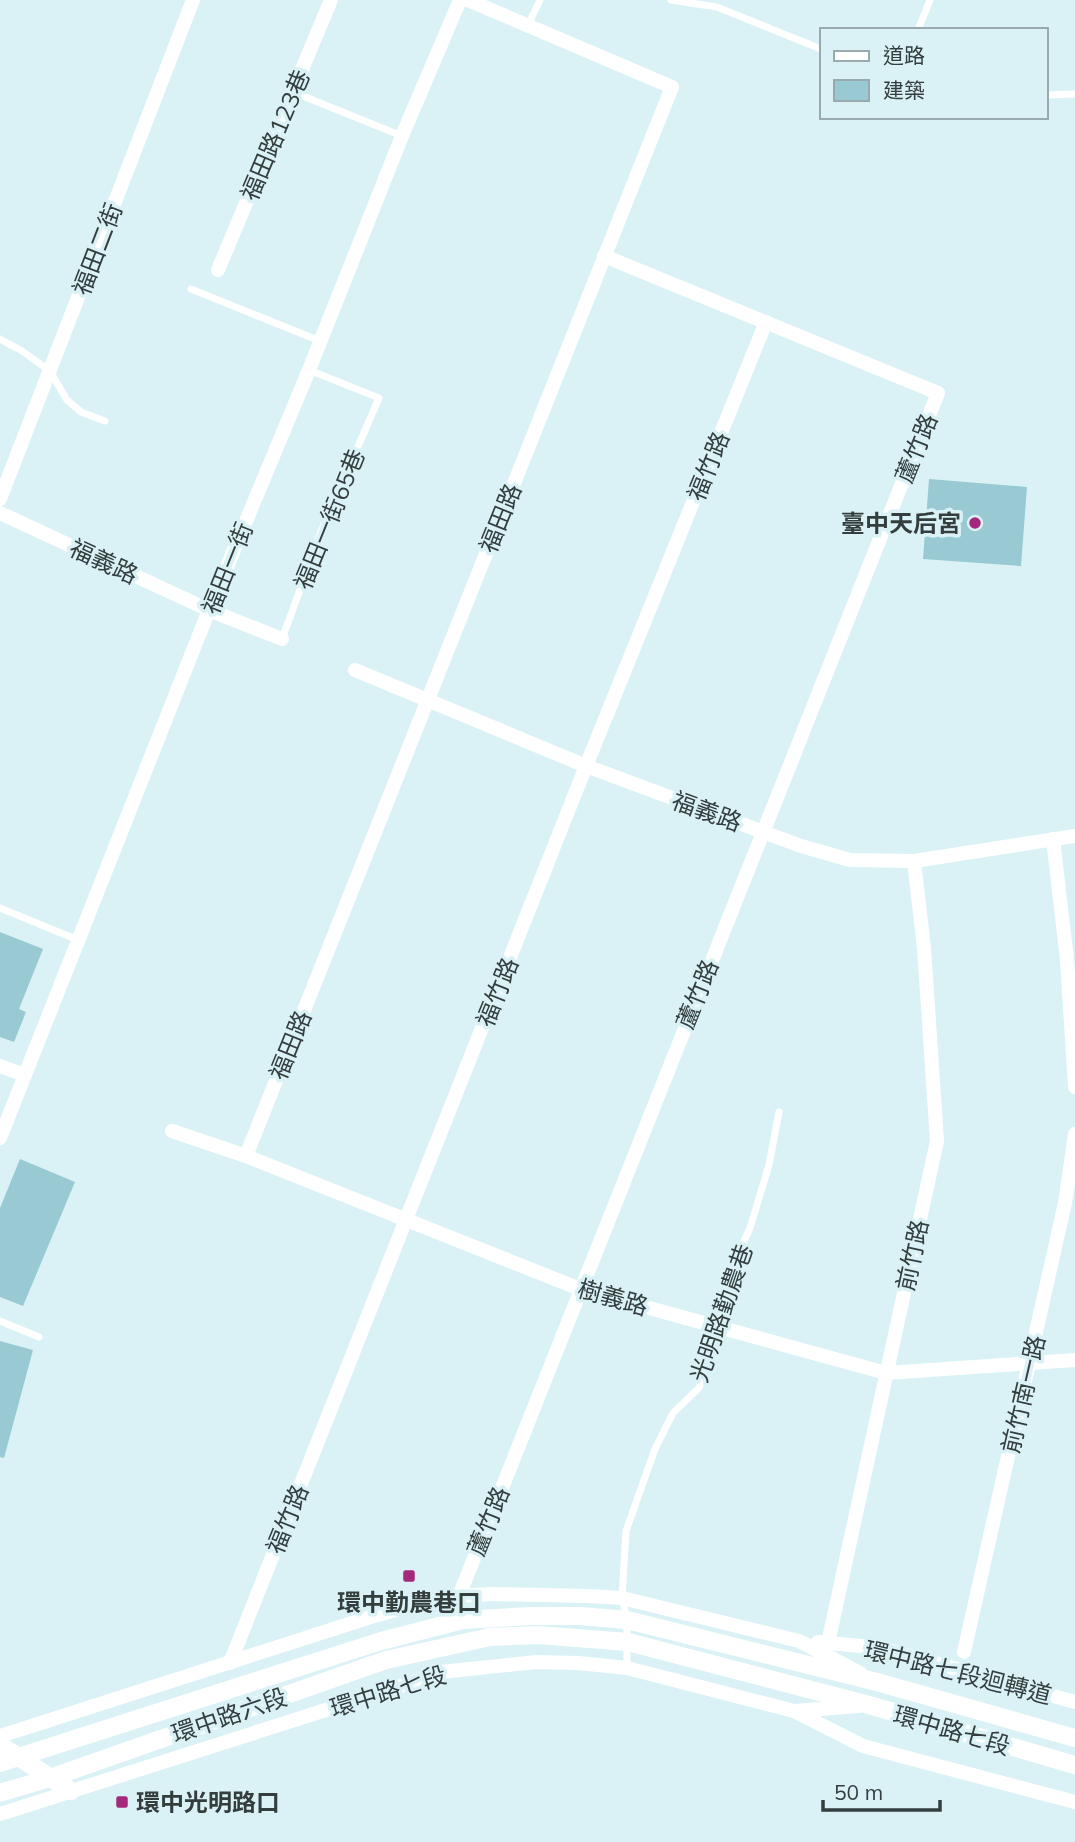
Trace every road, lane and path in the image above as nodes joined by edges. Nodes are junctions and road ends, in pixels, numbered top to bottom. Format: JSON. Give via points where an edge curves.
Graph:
{"nodes":[{"id":1,"x":193,"y":0,"type":"edge"},
{"id":2,"x":331,"y":0,"type":"edge"},
{"id":3,"x":460,"y":0,"type":"edge"},
{"id":4,"x":468,"y":0,"type":"edge"},
{"id":5,"x":540,"y":0,"type":"edge"},
{"id":6,"x":671,"y":0,"type":"edge"},
{"id":7,"x":930,"y":0,"type":"edge"},
{"id":8,"x":719,"y":4,"type":"edge"},
{"id":9,"x":528,"y":25,"type":"junction"},
{"id":10,"x":919,"y":28,"type":"edge"},
{"id":11,"x":820,"y":49,"type":"edge"},
{"id":12,"x":293,"y":92,"type":"junction"},
{"id":13,"x":1047,"y":94,"type":"edge"},
{"id":14,"x":1075,"y":94,"type":"edge"},
{"id":15,"x":402,"y":136,"type":"junction"},
{"id":16,"x":604,"y":256,"type":"junction"},
{"id":17,"x":218,"y":270,"type":"dead end"},
{"id":18,"x":191,"y":289,"type":"dead end"},
{"id":19,"x":766,"y":322,"type":"junction"},
{"id":20,"x":0,"y":339,"type":"edge"},
{"id":21,"x":320,"y":341,"type":"junction"},
{"id":22,"x":309,"y":370,"type":"junction"},
{"id":23,"x":50,"y":371,"type":"junction"},
{"id":24,"x":105,"y":421,"type":"dead end"},
{"id":25,"x":0,"y":499,"type":"edge"},
{"id":26,"x":0,"y":513,"type":"edge"},
{"id":27,"x":209,"y":610,"type":"junction"},
{"id":28,"x":282,"y":639,"type":"joint"},
{"id":29,"x":355,"y":670,"type":"dead end"},
{"id":30,"x":428,"y":701,"type":"junction"},
{"id":31,"x":586,"y":766,"type":"junction"},
{"id":32,"x":762,"y":831,"type":"junction"},
{"id":33,"x":1075,"y":836,"type":"edge"},
{"id":34,"x":1053,"y":839,"type":"junction"},
{"id":35,"x":914,"y":861,"type":"junction"},
{"id":36,"x":0,"y":908,"type":"edge"},
{"id":37,"x":78,"y":940,"type":"junction"},
{"id":38,"x":0,"y":1066,"type":"edge"},
{"id":39,"x":25,"y":1075,"type":"junction"},
{"id":40,"x":1075,"y":1087,"type":"edge"},
{"id":41,"x":779,"y":1112,"type":"dead end"},
{"id":42,"x":172,"y":1130,"type":"dead end"},
{"id":43,"x":1075,"y":1134,"type":"edge"},
{"id":44,"x":0,"y":1138,"type":"edge"},
{"id":45,"x":246,"y":1156,"type":"junction"},
{"id":46,"x":406,"y":1221,"type":"junction"},
{"id":47,"x":580,"y":1289,"type":"junction"},
{"id":48,"x":0,"y":1321,"type":"edge"},
{"id":49,"x":716,"y":1326,"type":"junction"},
{"id":50,"x":39,"y":1337,"type":"dead end"},
{"id":51,"x":1075,"y":1360,"type":"edge"},
{"id":52,"x":1030,"y":1364,"type":"junction"},
{"id":53,"x":886,"y":1373,"type":"junction"},
{"id":54,"x":459,"y":1596,"type":"junction"},
{"id":55,"x":622,"y":1598,"type":"junction"},
{"id":56,"x":627,"y":1620,"type":"junction"},
{"id":57,"x":799,"y":1641,"type":"junction"},
{"id":58,"x":628,"y":1642,"type":"junction"},
{"id":59,"x":828,"y":1643,"type":"junction"},
{"id":60,"x":964,"y":1652,"type":"dead end"},
{"id":61,"x":230,"y":1662,"type":"junction"},
{"id":62,"x":627,"y":1668,"type":"junction"},
{"id":63,"x":877,"y":1682,"type":"junction"},
{"id":64,"x":1075,"y":1702,"type":"edge"},
{"id":65,"x":869,"y":1705,"type":"junction"},
{"id":66,"x":794,"y":1711,"type":"junction"},
{"id":67,"x":0,"y":1736,"type":"edge"},
{"id":68,"x":1075,"y":1738,"type":"edge"},
{"id":69,"x":0,"y":1745,"type":"edge"},
{"id":70,"x":18,"y":1757,"type":"junction"},
{"id":71,"x":0,"y":1763,"type":"edge"},
{"id":72,"x":1075,"y":1765,"type":"edge"},
{"id":73,"x":50,"y":1778,"type":"junction"},
{"id":74,"x":72,"y":1791,"type":"junction"},
{"id":75,"x":0,"y":1793,"type":"edge"},
{"id":76,"x":1075,"y":1802,"type":"edge"},
{"id":77,"x":0,"y":1814,"type":"edge"}],
"edges":[{"from":1,"to":23,"type":"street","name":"福田二街"},
{"from":2,"to":12,"type":"street","name":"福田路123巷"},
{"from":3,"to":15,"type":"street","name":"福田一街"},
{"from":4,"to":9,"type":"street","name":"福田路"},
{"from":5,"to":9,"type":"lane"},
{"from":6,"to":8,"type":"lane"},
{"from":7,"to":10,"type":"lane"},
{"from":8,"to":11,"type":"lane"},
{"from":9,"to":16,"type":"street","name":"福田路","via":[[672,87]]},
{"from":12,"to":15,"type":"lane"},
{"from":12,"to":17,"type":"street","name":"福田路123巷"},
{"from":13,"to":14,"type":"lane"},
{"from":15,"to":21,"type":"street","name":"福田一街"},
{"from":16,"to":19,"type":"street"},
{"from":16,"to":30,"type":"street","name":"福田路"},
{"from":18,"to":21,"type":"lane"},
{"from":19,"to":31,"type":"street","name":"福竹路"},
{"from":19,"to":32,"type":"street","name":"蘆竹路","via":[[938,393]]},
{"from":20,"to":23,"type":"lane"},
{"from":21,"to":22,"type":"street","name":"福田一街"},
{"from":22,"to":27,"type":"street","name":"福田一街"},
{"from":22,"to":28,"type":"lane","name":"福田一街65巷","via":[[379,398],[321,532]]},
{"from":23,"to":24,"type":"lane","via":[[67,400],[81,412]]},
{"from":23,"to":25,"type":"street","name":"福田二街"},
{"from":26,"to":27,"type":"street","name":"福義路"},
{"from":27,"to":28,"type":"street","name":"福田一街65巷"},
{"from":27,"to":37,"type":"street","name":"福田一街"},
{"from":29,"to":30,"type":"street","name":"福義路"},
{"from":30,"to":31,"type":"street","name":"福義路"},
{"from":30,"to":45,"type":"street","name":"福田路"},
{"from":31,"to":32,"type":"street","name":"福義路"},
{"from":31,"to":46,"type":"street","name":"福竹路"},
{"from":32,"to":35,"type":"street","name":"福義路","via":[[850,860]]},
{"from":32,"to":47,"type":"street","name":"蘆竹路"},
{"from":33,"to":34,"type":"street","name":"福義路"},
{"from":34,"to":35,"type":"street","name":"福義路"},
{"from":34,"to":40,"type":"street"},
{"from":35,"to":53,"type":"street","name":"前竹路","via":[[937,1141]]},
{"from":36,"to":37,"type":"lane"},
{"from":37,"to":39,"type":"street","name":"福田一街"},
{"from":38,"to":39,"type":"street"},
{"from":39,"to":44,"type":"street","name":"福田一街"},
{"from":41,"to":49,"type":"lane","name":"光明路勤農巷","via":[[769,1165],[716,1313]]},
{"from":42,"to":45,"type":"street","name":"樹義路"},
{"from":43,"to":52,"type":"street","name":"前竹南一路"},
{"from":45,"to":46,"type":"street","name":"樹義路"},
{"from":46,"to":47,"type":"street","name":"樹義路"},
{"from":46,"to":61,"type":"street","name":"福竹路"},
{"from":47,"to":49,"type":"street","name":"樹義路"},
{"from":47,"to":54,"type":"street","name":"蘆竹路"},
{"from":48,"to":50,"type":"lane"},
{"from":49,"to":53,"type":"street","name":"樹義路"},
{"from":49,"to":55,"type":"lane","name":"光明路勤農巷","via":[[715,1343],[698,1388],[673,1413],[626,1531]]},
{"from":51,"to":52,"type":"street","name":"樹義路"},
{"from":52,"to":53,"type":"street","name":"樹義路"},
{"from":52,"to":60,"type":"street","name":"前竹南一路"},
{"from":53,"to":59,"type":"street","name":"前竹路"},
{"from":54,"to":55,"type":"street","name":"環中路六段"},
{"from":54,"to":61,"type":"street","name":"環中路六段","via":[[374,1616]]},
{"from":55,"to":56,"type":"lane","name":"光明路勤農巷"},
{"from":55,"to":57,"type":"street","name":"環中路七段"},
{"from":56,"to":58,"type":"lane","name":"光明路勤農巷"},
{"from":56,"to":63,"type":"street","name":"環中路七段"},
{"from":56,"to":70,"type":"street","name":"環中路六段","via":[[580,1616],[463,1620],[381,1641]]},
{"from":57,"to":59,"type":"street","name":"環中路七段迴轉道"},
{"from":57,"to":63,"type":"street","name":"環中路七段"},
{"from":58,"to":62,"type":"lane","name":"光明路勤農巷"},
{"from":58,"to":65,"type":"street","name":"環中路七段"},
{"from":58,"to":73,"type":"street","name":"環中路六段","via":[[538,1635],[489,1637],[398,1657]]},
{"from":59,"to":64,"type":"street","name":"環中路七段迴轉道","via":[[881,1648]]},
{"from":61,"to":67,"type":"street","name":"環中路六段"},
{"from":62,"to":66,"type":"street","name":"環中路七段"},
{"from":62,"to":74,"type":"street","name":"環中路七段","via":[[536,1662],[441,1672]]},
{"from":63,"to":68,"type":"street","name":"環中路七段"},
{"from":65,"to":66,"type":"street","name":"環中路七段"},
{"from":65,"to":72,"type":"street","name":"環中路七段"},
{"from":66,"to":76,"type":"street","via":[[863,1746]]},
{"from":69,"to":70,"type":"street"},
{"from":70,"to":71,"type":"street","name":"環中路六段"},
{"from":70,"to":73,"type":"street"},
{"from":73,"to":74,"type":"street"},
{"from":73,"to":75,"type":"street","name":"環中路六段"},
{"from":74,"to":77,"type":"street","name":"環中路七段"}]}
